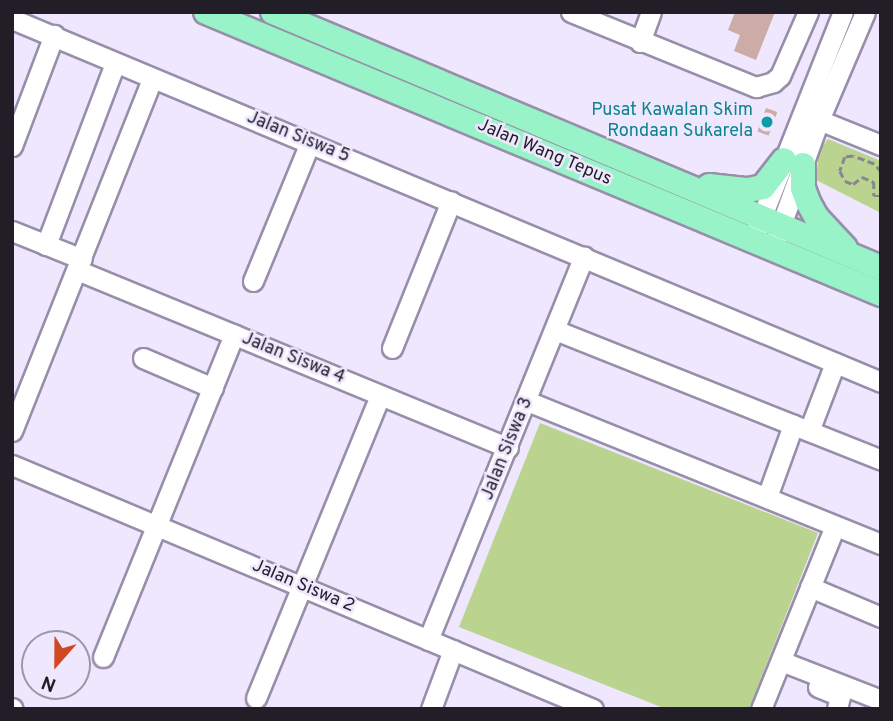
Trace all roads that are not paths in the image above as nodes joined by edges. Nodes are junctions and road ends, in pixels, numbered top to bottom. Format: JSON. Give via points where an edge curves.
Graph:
{"nodes":[{"id":1,"x":206,"y":12,"type":"edge"},
{"id":2,"x":273,"y":12,"type":"edge"},
{"id":3,"x":571,"y":12,"type":"edge"},
{"id":4,"x":651,"y":12,"type":"edge"},
{"id":5,"x":808,"y":12,"type":"edge"},
{"id":6,"x":843,"y":12,"type":"edge"},
{"id":7,"x":865,"y":12,"type":"edge"},
{"id":8,"x":12,"y":19,"type":"edge"},
{"id":9,"x":800,"y":33,"type":"junction"},
{"id":10,"x":54,"y":35,"type":"junction"},
{"id":11,"x":640,"y":42,"type":"junction"},
{"id":12,"x":830,"y":45,"type":"junction"},
{"id":13,"x":115,"y":63,"type":"junction"},
{"id":14,"x":152,"y":79,"type":"junction"},
{"id":15,"x":819,"y":120,"type":"junction"},
{"id":16,"x":310,"y":143,"type":"junction"},
{"id":17,"x":881,"y":145,"type":"edge"},
{"id":18,"x":12,"y":146,"type":"edge"},
{"id":19,"x":793,"y":163,"type":"junction"},
{"id":20,"x":677,"y":182,"type":"junction"},
{"id":21,"x":451,"y":201,"type":"junction"},
{"id":22,"x":12,"y":231,"type":"edge"},
{"id":23,"x":767,"y":233,"type":"junction"},
{"id":24,"x":46,"y":245,"type":"junction"},
{"id":25,"x":584,"y":256,"type":"junction"},
{"id":26,"x":871,"y":264,"type":"edge"},
{"id":27,"x":80,"y":265,"type":"junction"},
{"id":28,"x":253,"y":281,"type":"dead end"},
{"id":29,"x":881,"y":293,"type":"edge"},
{"id":30,"x":555,"y":330,"type":"junction"},
{"id":31,"x":234,"y":335,"type":"junction"},
{"id":32,"x":392,"y":348,"type":"dead end"},
{"id":33,"x":144,"y":358,"type":"dead end"},
{"id":34,"x":835,"y":363,"type":"junction"},
{"id":35,"x":881,"y":382,"type":"edge"},
{"id":36,"x":213,"y":387,"type":"junction"},
{"id":37,"x":380,"y":395,"type":"junction"},
{"id":38,"x":527,"y":401,"type":"junction"},
{"id":39,"x":801,"y":428,"type":"junction"},
{"id":40,"x":12,"y":431,"type":"edge"},
{"id":41,"x":509,"y":448,"type":"junction"},
{"id":42,"x":881,"y":460,"type":"edge"},
{"id":43,"x":12,"y":465,"type":"edge"},
{"id":44,"x":767,"y":497,"type":"junction"},
{"id":45,"x":156,"y":525,"type":"junction"},
{"id":46,"x":835,"y":526,"type":"junction"},
{"id":47,"x":881,"y":544,"type":"edge"},
{"id":48,"x":302,"y":586,"type":"junction"},
{"id":49,"x":810,"y":587,"type":"junction"},
{"id":50,"x":881,"y":617,"type":"edge"},
{"id":51,"x":428,"y":640,"type":"junction"},
{"id":52,"x":453,"y":650,"type":"junction"},
{"id":53,"x":103,"y":657,"type":"dead end"},
{"id":54,"x":779,"y":666,"type":"junction"},
{"id":55,"x":256,"y":698,"type":"dead end"},
{"id":56,"x":881,"y":700,"type":"edge"},
{"id":57,"x":431,"y":709,"type":"edge"},
{"id":58,"x":593,"y":709,"type":"edge"},
{"id":59,"x":761,"y":709,"type":"edge"},
{"id":60,"x":837,"y":709,"type":"edge"}],
"edges":[{"from":1,"to":23,"type":"main road","name":"Jalan Wang Tepus"},
{"from":2,"to":20,"type":"main road","name":"Jalan Wang Tepus"},
{"from":3,"to":11,"type":"street"},
{"from":4,"to":11,"type":"street"},
{"from":5,"to":9,"type":"street"},
{"from":6,"to":12,"type":"street"},
{"from":7,"to":15,"type":"street"},
{"from":8,"to":10,"type":"street","name":"Jalan Siswa 5"},
{"from":9,"to":11,"type":"street","via":[[780,76],[756,87]]},
{"from":9,"to":12,"type":"street"},
{"from":10,"to":13,"type":"street","name":"Jalan Siswa 5"},
{"from":10,"to":18,"type":"street"},
{"from":12,"to":19,"type":"street"},
{"from":13,"to":14,"type":"street","name":"Jalan Siswa 5"},
{"from":13,"to":24,"type":"street"},
{"from":14,"to":16,"type":"street","name":"Jalan Siswa 5"},
{"from":14,"to":27,"type":"street"},
{"from":15,"to":17,"type":"street"},
{"from":15,"to":19,"type":"street"},
{"from":16,"to":21,"type":"street","name":"Jalan Siswa 5"},
{"from":16,"to":28,"type":"street"},
{"from":19,"to":20,"type":"main road","via":[[769,182],[748,190]]},
{"from":19,"to":23,"type":"street"},
{"from":19,"to":26,"type":"main road","via":[[817,218],[835,240]]},
{"from":20,"to":23,"type":"main road","name":"Jalan Wang Tepus"},
{"from":21,"to":25,"type":"street","name":"Jalan Siswa 5"},
{"from":21,"to":32,"type":"street"},
{"from":22,"to":24,"type":"street","name":"Jalan Siswa 4"},
{"from":23,"to":26,"type":"main road","name":"Jalan Wang Tepus"},
{"from":23,"to":29,"type":"main road","name":"Jalan Wang Tepus"},
{"from":24,"to":27,"type":"street","name":"Jalan Siswa 4"},
{"from":25,"to":30,"type":"street","name":"Jalan Siswa 3"},
{"from":25,"to":34,"type":"street","name":"Jalan Siswa 5"},
{"from":27,"to":31,"type":"street","name":"Jalan Siswa 4"},
{"from":27,"to":40,"type":"street"},
{"from":30,"to":38,"type":"street","name":"Jalan Siswa 3"},
{"from":30,"to":39,"type":"street"},
{"from":31,"to":36,"type":"street"},
{"from":31,"to":37,"type":"street","name":"Jalan Siswa 4"},
{"from":33,"to":36,"type":"street"},
{"from":34,"to":35,"type":"street","name":"Jalan Siswa 5"},
{"from":34,"to":39,"type":"street"},
{"from":36,"to":45,"type":"street"},
{"from":37,"to":41,"type":"street","name":"Jalan Siswa 4"},
{"from":37,"to":48,"type":"street"},
{"from":38,"to":41,"type":"street","name":"Jalan Siswa 3"},
{"from":38,"to":44,"type":"street"},
{"from":39,"to":42,"type":"street"},
{"from":39,"to":44,"type":"street"},
{"from":41,"to":51,"type":"street","name":"Jalan Siswa 3"},
{"from":43,"to":45,"type":"street","name":"Jalan Siswa 2"},
{"from":44,"to":46,"type":"street"},
{"from":45,"to":48,"type":"street","name":"Jalan Siswa 2"},
{"from":45,"to":53,"type":"street"},
{"from":46,"to":47,"type":"street"},
{"from":46,"to":49,"type":"street"},
{"from":48,"to":51,"type":"street","name":"Jalan Siswa 2"},
{"from":48,"to":55,"type":"street"},
{"from":49,"to":50,"type":"street"},
{"from":49,"to":54,"type":"street"},
{"from":51,"to":52,"type":"street","name":"Jalan Siswa 2"},
{"from":52,"to":57,"type":"street"},
{"from":52,"to":58,"type":"street","name":"Jalan Siswa 2"},
{"from":54,"to":56,"type":"street"},
{"from":54,"to":59,"type":"street"},
{"from":54,"to":60,"type":"street","via":[[840,696]]}]}
